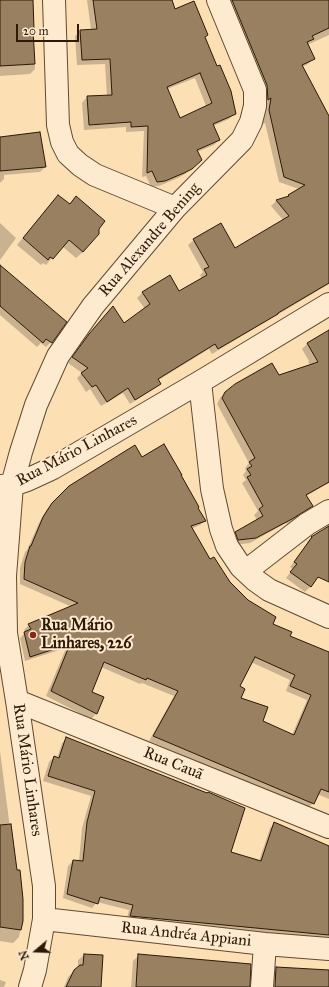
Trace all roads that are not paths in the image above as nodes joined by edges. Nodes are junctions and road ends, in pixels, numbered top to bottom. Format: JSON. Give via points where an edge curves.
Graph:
{"nodes":[{"id":1,"x":54,"y":0,"type":"edge"},
{"id":2,"x":218,"y":0,"type":"edge"},
{"id":3,"x":175,"y":208,"type":"junction"},
{"id":4,"x":329,"y":304,"type":"edge"},
{"id":5,"x":200,"y":382,"type":"junction"},
{"id":6,"x":6,"y":485,"type":"edge"},
{"id":7,"x":329,"y":511,"type":"edge"},
{"id":8,"x":246,"y":571,"type":"junction"},
{"id":9,"x":329,"y":617,"type":"edge"},
{"id":10,"x":18,"y":701,"type":"junction"},
{"id":11,"x":329,"y":827,"type":"edge"},
{"id":12,"x":44,"y":919,"type":"junction"},
{"id":13,"x":265,"y":944,"type":"junction"},
{"id":14,"x":329,"y":949,"type":"edge"},
{"id":15,"x":30,"y":987,"type":"edge"},
{"id":16,"x":262,"y":987,"type":"edge"}],
"edges":[{"from":1,"to":3,"type":"street","via":[[58,125],[68,154],[95,175]]},
{"from":2,"to":3,"type":"street","name":"Rua Alexandre Bening","via":[[255,90],[255,106],[242,140]]},
{"from":3,"to":6,"type":"street","name":"Rua Alexandre Bening","via":[[93,306],[58,356],[36,405],[21,452]]},
{"from":4,"to":5,"type":"street","name":"Rua Mário Linhares"},
{"from":5,"to":6,"type":"street","name":"Rua Mário Linhares","via":[[53,468],[28,480]]},
{"from":5,"to":8,"type":"street","via":[[212,489],[221,530],[228,546]]},
{"from":6,"to":10,"type":"street","name":"Rua Mário Linhares","via":[[6,633]]},
{"from":7,"to":8,"type":"street","via":[[307,524]]},
{"from":8,"to":9,"type":"street","via":[[269,590]]},
{"from":10,"to":11,"type":"street","name":"Rua Cauã"},
{"from":10,"to":12,"type":"street","name":"Rua Mário Linhares","via":[[44,886]]},
{"from":12,"to":13,"type":"street","name":"Rua Andréa Appiani"},
{"from":12,"to":15,"type":"street","name":"Rua Mário Linhares"},
{"from":13,"to":14,"type":"street","name":"Rua Andréa Appiani"},
{"from":13,"to":16,"type":"street"}]}
